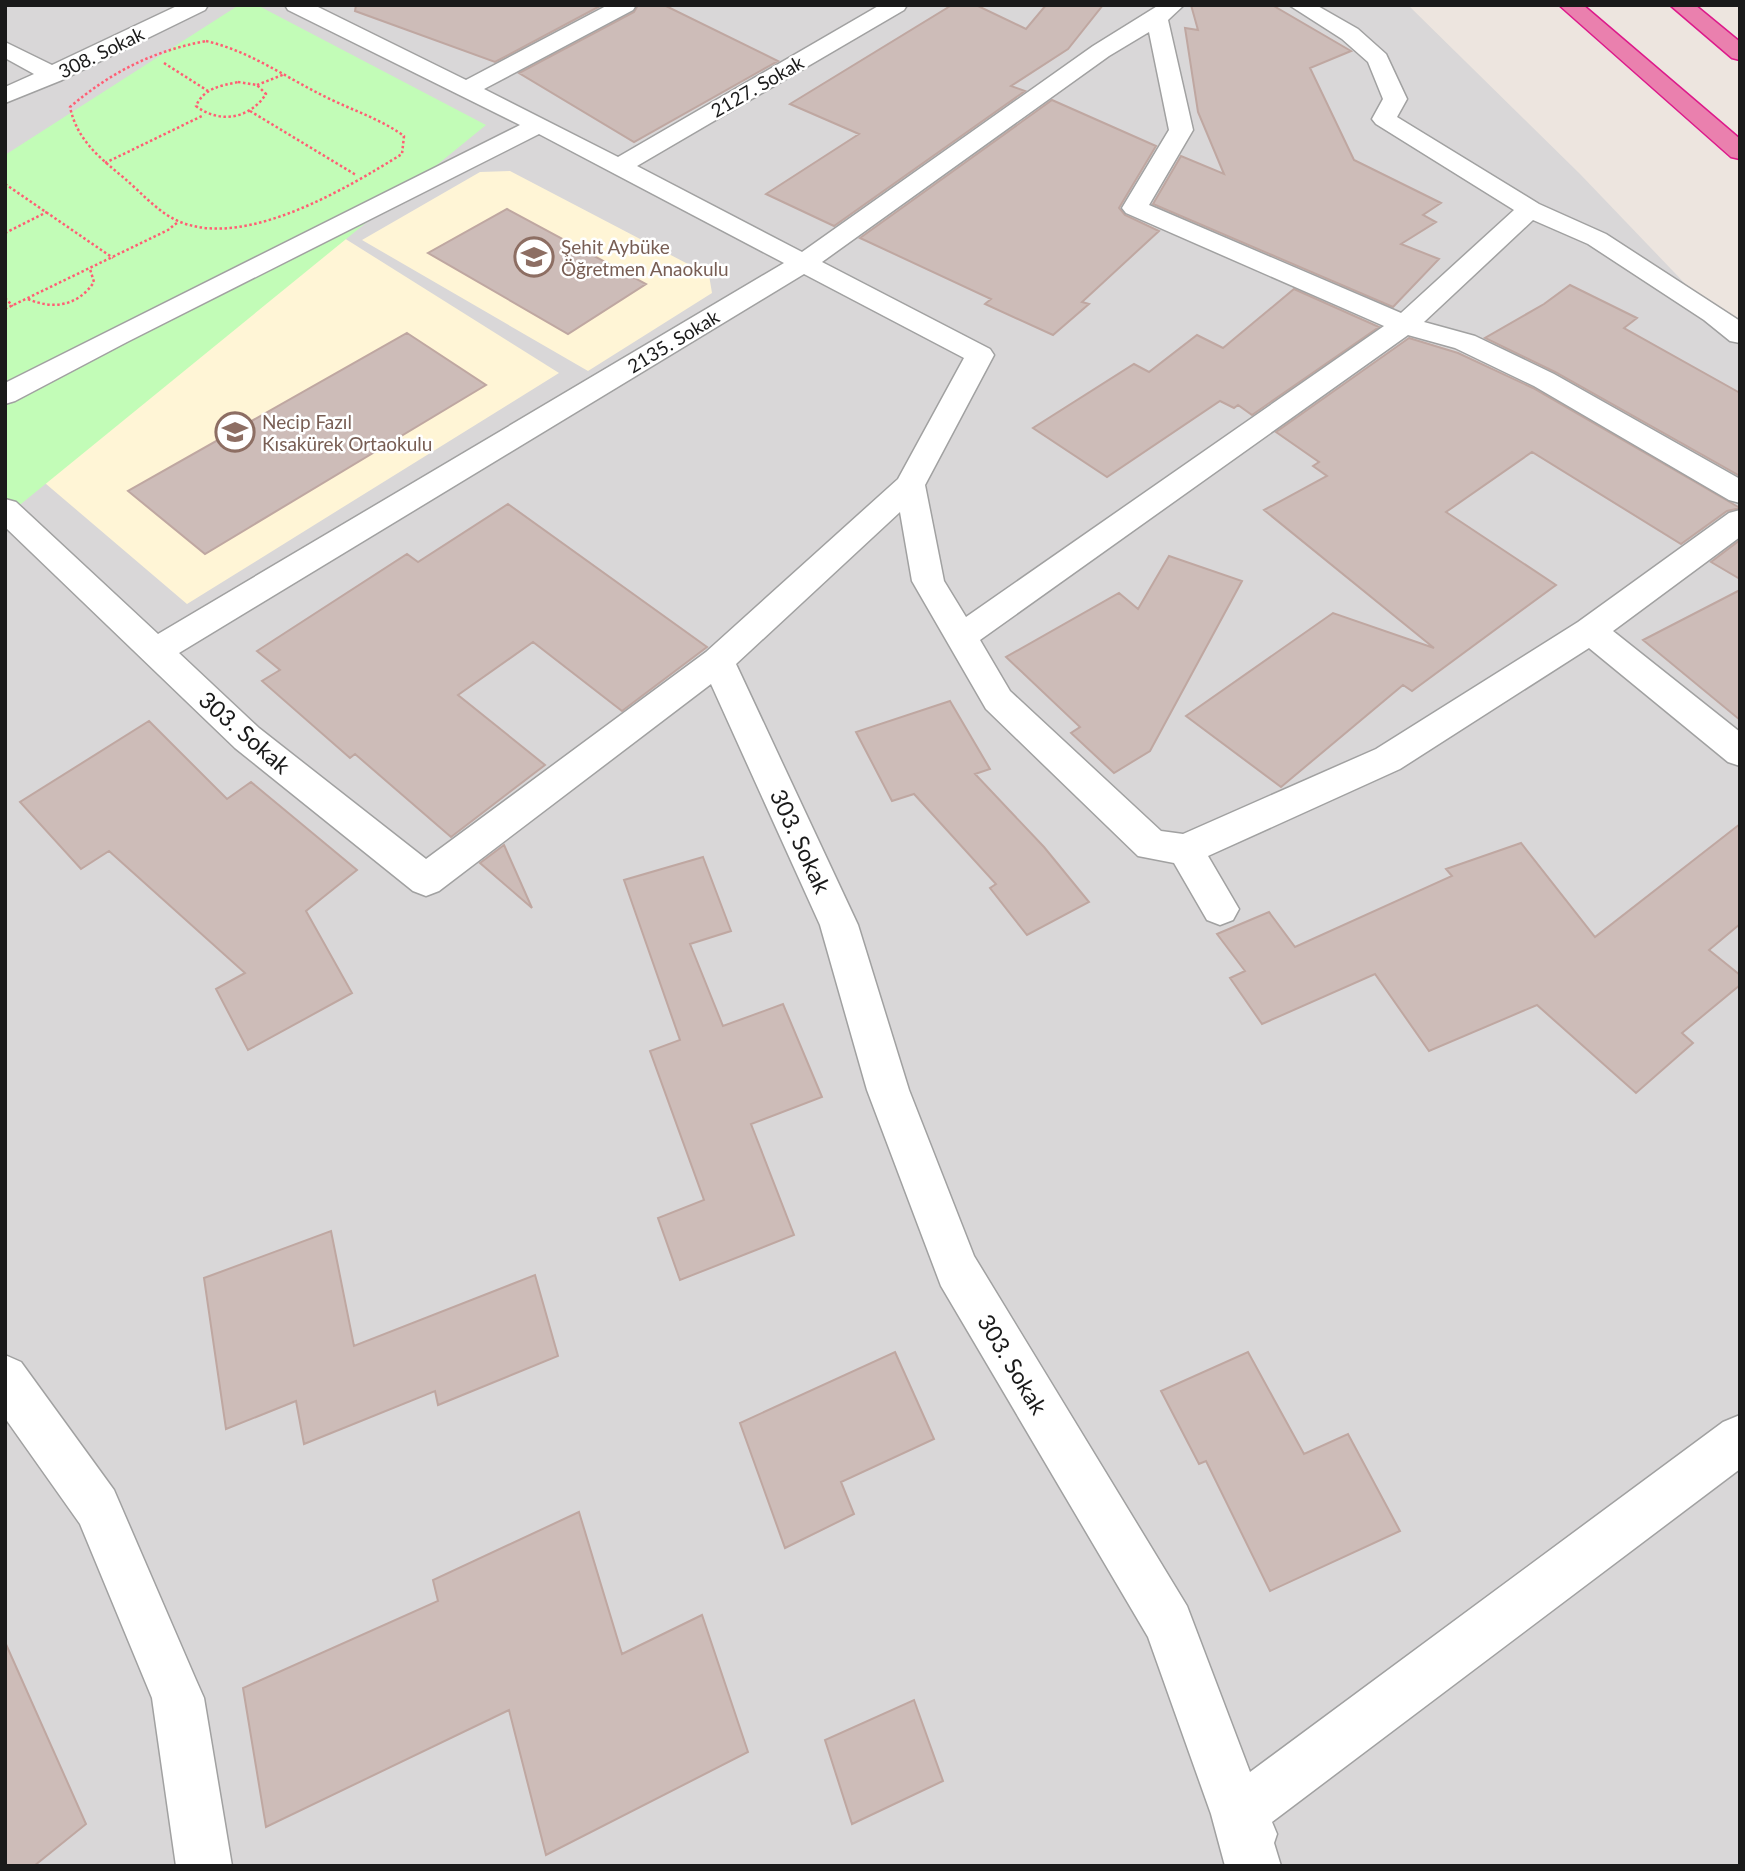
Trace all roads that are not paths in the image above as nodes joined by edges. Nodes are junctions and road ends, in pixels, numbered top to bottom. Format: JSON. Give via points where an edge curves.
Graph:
{"nodes":[{"id":1,"x":197,"y":5,"type":"edge"},
{"id":2,"x":296,"y":5,"type":"edge"},
{"id":3,"x":625,"y":5,"type":"edge"},
{"id":4,"x":896,"y":5,"type":"edge"},
{"id":5,"x":1300,"y":5,"type":"edge"},
{"id":6,"x":1570,"y":5,"type":"edge"},
{"id":7,"x":1681,"y":5,"type":"edge"},
{"id":8,"x":1165,"y":12,"type":"edge"},
{"id":9,"x":5,"y":49,"type":"edge"},
{"id":10,"x":1740,"y":53,"type":"edge"},
{"id":11,"x":54,"y":75,"type":"junction"},
{"id":12,"x":464,"y":90,"type":"junction"},
{"id":13,"x":5,"y":96,"type":"edge"},
{"id":14,"x":539,"y":125,"type":"junction"},
{"id":15,"x":1740,"y":152,"type":"edge"},
{"id":16,"x":618,"y":167,"type":"junction"},
{"id":17,"x":1530,"y":209,"type":"junction"},
{"id":18,"x":803,"y":263,"type":"junction"},
{"id":19,"x":1404,"y":325,"type":"junction"},
{"id":20,"x":1740,"y":335,"type":"edge"},
{"id":21,"x":5,"y":395,"type":"edge"},
{"id":22,"x":910,"y":485,"type":"junction"},
{"id":23,"x":1740,"y":493,"type":"edge"},
{"id":24,"x":5,"y":509,"type":"edge"},
{"id":25,"x":1740,"y":522,"type":"edge"},
{"id":26,"x":1590,"y":631,"type":"junction"},
{"id":27,"x":961,"y":637,"type":"junction"},
{"id":28,"x":156,"y":651,"type":"junction"},
{"id":29,"x":718,"y":661,"type":"junction"},
{"id":30,"x":1740,"y":752,"type":"edge"},
{"id":31,"x":1185,"y":850,"type":"junction"},
{"id":32,"x":1220,"y":909,"type":"dead end"},
{"id":33,"x":5,"y":1378,"type":"edge"},
{"id":34,"x":1740,"y":1439,"type":"edge"},
{"id":35,"x":1238,"y":1814,"type":"junction"},
{"id":36,"x":204,"y":1866,"type":"edge"},
{"id":37,"x":1253,"y":1866,"type":"edge"},
{"id":38,"x":1269,"y":1866,"type":"edge"}],
"edges":[{"from":1,"to":11,"type":"street","name":"308. Sokak"},
{"from":2,"to":12,"type":"street"},
{"from":3,"to":12,"type":"street"},
{"from":4,"to":16,"type":"street","name":"2127. Sokak"},
{"from":5,"to":17,"type":"street","via":[[1350,34],[1378,60],[1395,99],[1384,119]]},
{"from":6,"to":15,"type":"highway"},
{"from":7,"to":10,"type":"highway"},
{"from":8,"to":18,"type":"street","name":"2135. Sokak","via":[[1101,51]]},
{"from":8,"to":19,"type":"street","via":[[1181,130],[1135,208]]},
{"from":9,"to":11,"type":"street"},
{"from":11,"to":13,"type":"street","name":"308. Sokak"},
{"from":12,"to":14,"type":"street"},
{"from":14,"to":16,"type":"street"},
{"from":14,"to":21,"type":"street"},
{"from":16,"to":18,"type":"street"},
{"from":17,"to":19,"type":"street"},
{"from":17,"to":20,"type":"street","via":[[1597,239]]},
{"from":18,"to":22,"type":"street","via":[[980,355]]},
{"from":18,"to":28,"type":"street","name":"2135. Sokak"},
{"from":19,"to":23,"type":"street","via":[[1465,342],[1533,375]]},
{"from":19,"to":27,"type":"street"},
{"from":22,"to":27,"type":"street","via":[[928,581]]},
{"from":22,"to":29,"type":"street"},
{"from":24,"to":28,"type":"street","name":"303. Sokak"},
{"from":25,"to":26,"type":"street"},
{"from":26,"to":30,"type":"street"},
{"from":26,"to":31,"type":"street","via":[[1388,759]]},
{"from":27,"to":31,"type":"street","via":[[998,700],[1141,836],[1151,845]]},
{"from":28,"to":29,"type":"street","name":"303. Sokak","via":[[247,738],[426,880]]},
{"from":29,"to":35,"type":"street","name":"303. Sokak","via":[[839,925],[888,1090],[957,1270],[1169,1624]]},
{"from":31,"to":32,"type":"street"},
{"from":33,"to":36,"type":"street","via":[[97,1507],[178,1698]]},
{"from":34,"to":35,"type":"street"},
{"from":35,"to":37,"type":"street","name":"303. Sokak"},
{"from":35,"to":38,"type":"street"}]}
